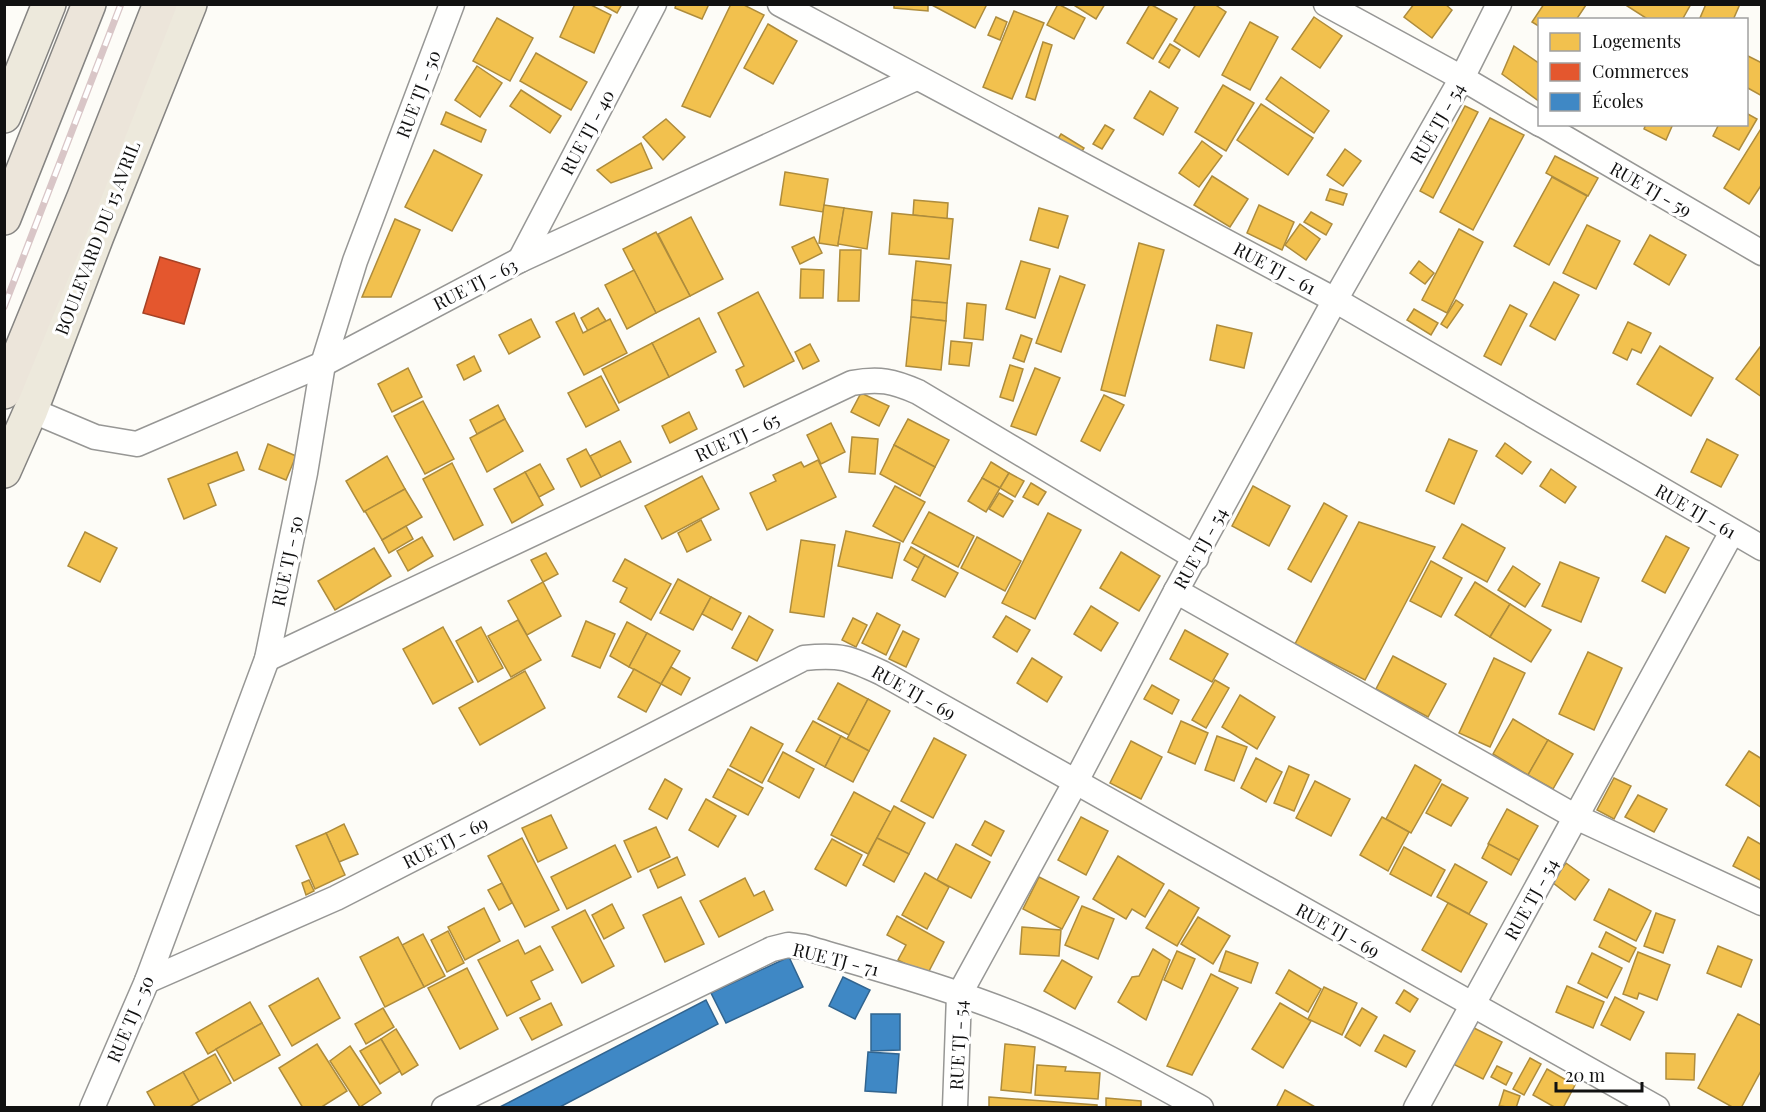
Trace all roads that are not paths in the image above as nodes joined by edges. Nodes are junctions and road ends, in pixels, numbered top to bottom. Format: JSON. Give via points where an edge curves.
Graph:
{"nodes":[{"id":1,"x":49,"y":4,"type":"edge"},
{"id":2,"x":89,"y":4,"type":"edge"},
{"id":3,"x":160,"y":4,"type":"edge"},
{"id":4,"x":190,"y":4,"type":"edge"},
{"id":5,"x":452,"y":4,"type":"edge"},
{"id":6,"x":654,"y":4,"type":"edge"},
{"id":7,"x":780,"y":4,"type":"edge"},
{"id":8,"x":1326,"y":4,"type":"edge"},
{"id":9,"x":1499,"y":4,"type":"edge"},
{"id":10,"x":916,"y":78,"type":"junction"},
{"id":11,"x":1462,"y":78,"type":"junction"},
{"id":12,"x":4,"y":116,"type":"edge"},
{"id":13,"x":1538,"y":123,"type":"edge"},
{"id":14,"x":1543,"y":126,"type":"edge"},
{"id":15,"x":4,"y":218,"type":"edge"},
{"id":16,"x":1761,"y":253,"type":"edge"},
{"id":17,"x":520,"y":260,"type":"junction"},
{"id":18,"x":1335,"y":300,"type":"junction"},
{"id":19,"x":322,"y":364,"type":"junction"},
{"id":20,"x":4,"y":392,"type":"edge"},
{"id":21,"x":31,"y":410,"type":"junction"},
{"id":22,"x":4,"y":471,"type":"edge"},
{"id":23,"x":1732,"y":532,"type":"junction"},
{"id":24,"x":1761,"y":548,"type":"edge"},
{"id":25,"x":1196,"y":558,"type":"junction"},
{"id":26,"x":1176,"y":591,"type":"junction"},
{"id":27,"x":267,"y":659,"type":"junction"},
{"id":28,"x":1075,"y":783,"type":"junction"},
{"id":29,"x":1576,"y":817,"type":"junction"},
{"id":30,"x":1761,"y":903,"type":"edge"},
{"id":31,"x":147,"y":981,"type":"junction"},
{"id":32,"x":959,"y":995,"type":"junction"},
{"id":33,"x":1472,"y":1005,"type":"junction"},
{"id":34,"x":92,"y":1107,"type":"edge"},
{"id":35,"x":444,"y":1107,"type":"edge"},
{"id":36,"x":956,"y":1107,"type":"edge"},
{"id":37,"x":1201,"y":1107,"type":"edge"},
{"id":38,"x":1416,"y":1107,"type":"edge"},
{"id":39,"x":1657,"y":1107,"type":"edge"}],
"edges":[{"from":1,"to":12,"type":"main road"},
{"from":2,"to":15,"type":"highway"},
{"from":3,"to":20,"type":"highway","name":"BOULEVARD DU 15 AVRIL"},
{"from":4,"to":21,"type":"main road","name":"BOULEVARD DU 15 AVRIL"},
{"from":5,"to":19,"type":"street","name":"RUE TJ - 50","via":[[355,261]]},
{"from":6,"to":17,"type":"street","name":"RUE TJ - 40"},
{"from":7,"to":10,"type":"street","name":"RUE TJ - 61"},
{"from":8,"to":11,"type":"street","name":"RUE TJ - 59"},
{"from":9,"to":11,"type":"street","name":"RUE TJ - 54"},
{"from":10,"to":17,"type":"street","name":"RUE TJ - 63"},
{"from":10,"to":18,"type":"street","name":"RUE TJ - 61"},
{"from":11,"to":13,"type":"street","name":"RUE TJ - 59"},
{"from":11,"to":18,"type":"street","name":"RUE TJ - 54"},
{"from":14,"to":16,"type":"street","name":"RUE TJ - 59"},
{"from":17,"to":19,"type":"street","name":"RUE TJ - 63"},
{"from":18,"to":23,"type":"street","name":"RUE TJ - 61"},
{"from":18,"to":25,"type":"street","name":"RUE TJ - 54"},
{"from":19,"to":21,"type":"street","name":"RUE TJ - 63","via":[[137,444],[95,437]]},
{"from":19,"to":27,"type":"street","name":"RUE TJ - 50","via":[[305,473]]},
{"from":21,"to":22,"type":"main road","name":"BOULEVARD DU 15 AVRIL"},
{"from":23,"to":24,"type":"street","name":"RUE TJ - 61"},
{"from":23,"to":29,"type":"street","name":"RUE TJ - 54"},
{"from":25,"to":26,"type":"street","name":"RUE TJ - 54"},
{"from":25,"to":27,"type":"street","name":"RUE TJ - 65","via":[[918,392],[874,379],[852,382]]},
{"from":26,"to":28,"type":"street","name":"RUE TJ - 54"},
{"from":26,"to":29,"type":"street"},
{"from":27,"to":31,"type":"street","name":"RUE TJ - 50"},
{"from":28,"to":31,"type":"street","name":"RUE TJ - 69","via":[[882,673],[831,655],[804,658],[336,898]]},
{"from":28,"to":32,"type":"street","name":"RUE TJ - 54"},
{"from":28,"to":33,"type":"street","name":"RUE TJ - 69"},
{"from":29,"to":30,"type":"street"},
{"from":29,"to":33,"type":"street","name":"RUE TJ - 54"},
{"from":31,"to":34,"type":"street","name":"RUE TJ - 50"},
{"from":32,"to":35,"type":"street","name":"RUE TJ - 71","via":[[804,946],[788,945],[772,949]]},
{"from":32,"to":36,"type":"street","name":"RUE TJ - 54"},
{"from":32,"to":37,"type":"street","name":"RUE TJ - 71","via":[[1026,1019]]},
{"from":33,"to":38,"type":"street","name":"RUE TJ - 54"},
{"from":33,"to":39,"type":"street","name":"RUE TJ - 69"}]}
